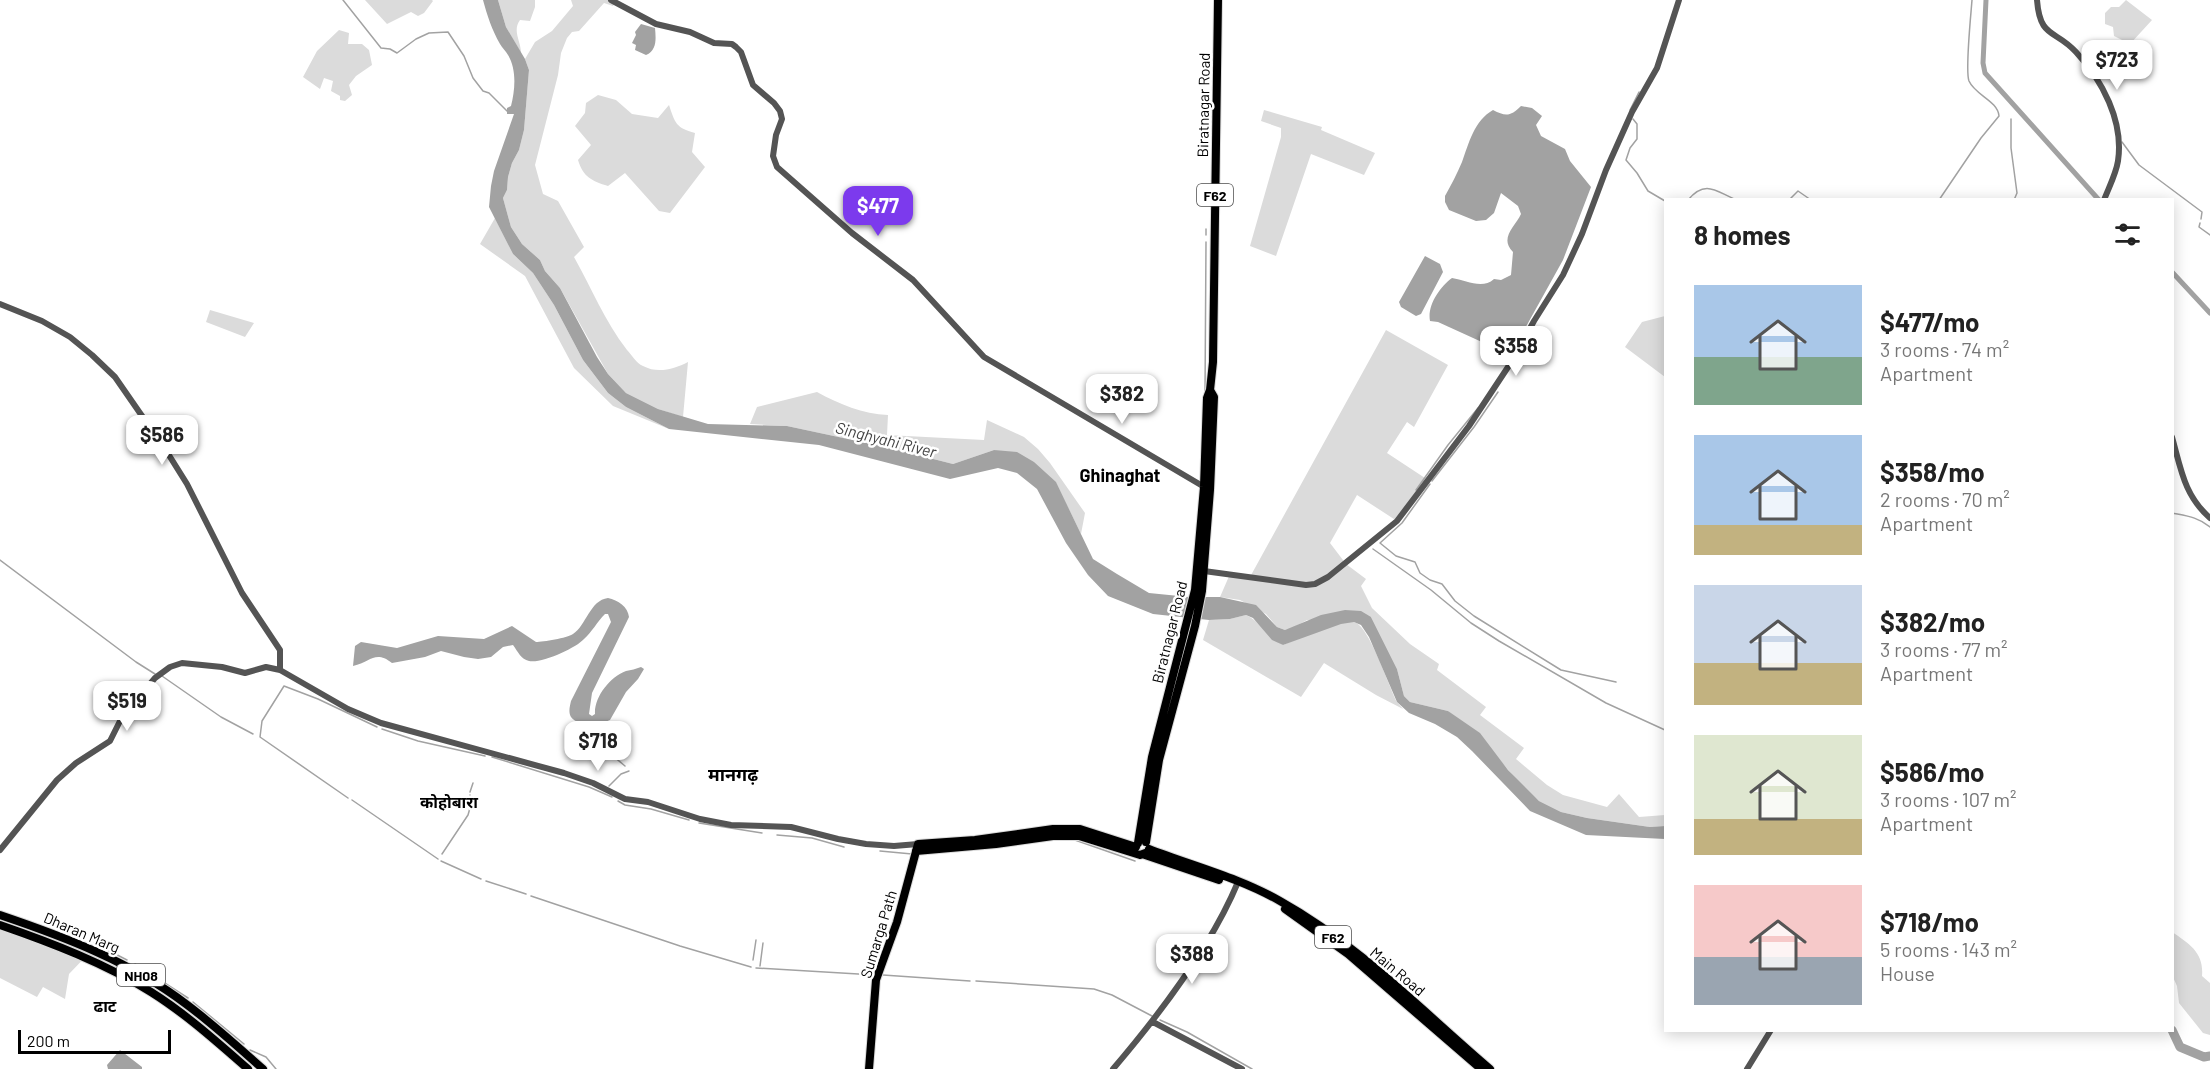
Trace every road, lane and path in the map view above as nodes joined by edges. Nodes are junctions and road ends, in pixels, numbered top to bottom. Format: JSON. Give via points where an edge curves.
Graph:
{"nodes":[{"id":1,"x":611,"y":0,"type":"edge"},
{"id":2,"x":1218,"y":0,"type":"edge"},
{"id":3,"x":1679,"y":0,"type":"edge"},
{"id":4,"x":2037,"y":0,"type":"edge"},
{"id":5,"x":2105,"y":198,"type":"edge"},
{"id":6,"x":0,"y":304,"type":"edge"},
{"id":7,"x":2174,"y":445,"type":"edge"},
{"id":8,"x":1207,"y":489,"type":"junction"},
{"id":9,"x":2210,"y":518,"type":"edge"},
{"id":10,"x":1204,"y":571,"type":"junction"},
{"id":11,"x":1198,"y":591,"type":"junction"},
{"id":12,"x":282,"y":672,"type":"junction"},
{"id":13,"x":917,"y":848,"type":"junction"},
{"id":14,"x":1142,"y":848,"type":"junction"},
{"id":15,"x":0,"y":850,"type":"edge"},
{"id":16,"x":1237,"y":884,"type":"junction"},
{"id":17,"x":0,"y":915,"type":"edge"},
{"id":18,"x":0,"y":925,"type":"edge"},
{"id":19,"x":1153,"y":1022,"type":"junction"},
{"id":20,"x":1770,"y":1032,"type":"edge"},
{"id":21,"x":248,"y":1069,"type":"edge"},
{"id":22,"x":263,"y":1069,"type":"edge"},
{"id":23,"x":869,"y":1069,"type":"edge"},
{"id":24,"x":1113,"y":1069,"type":"edge"},
{"id":25,"x":1242,"y":1069,"type":"edge"},
{"id":26,"x":1481,"y":1069,"type":"edge"},
{"id":27,"x":1490,"y":1069,"type":"edge"},
{"id":28,"x":1747,"y":1069,"type":"edge"}],
"edges":[{"from":1,"to":8,"type":"street","via":[[656,24],[736,47],[753,85],[780,111],[782,119],[773,156],[777,167],[913,280],[984,357]]},
{"from":2,"to":8,"type":"main road","name":"Biratnagar Road","number":"F62","via":[[1210,390],[1214,397]]},
{"from":3,"to":10,"type":"street","via":[[1657,68],[1632,112],[1563,275],[1494,389],[1403,515],[1364,550],[1315,584]]},
{"from":4,"to":5,"type":"street","via":[[2041,23],[2076,52],[2103,89],[2115,117],[2118,161]]},
{"from":6,"to":12,"type":"street","via":[[70,337],[115,377],[192,494],[242,593],[280,650]]},
{"from":7,"to":9,"type":"street","via":[[2184,485]]},
{"from":8,"to":10,"type":"main road","name":"Biratnagar Road","number":"F62"},
{"from":8,"to":11,"type":"main road","name":"Biratnagar Road","number":"F62"},
{"from":10,"to":11,"type":"main road","name":"Biratnagar Road","number":"F62"},
{"from":11,"to":14,"type":"main road","name":"Biratnagar Road","number":"F62"},
{"from":12,"to":13,"type":"street","via":[[381,723],[564,773],[624,799],[730,825],[791,827],[838,840]]},
{"from":12,"to":15,"type":"street","via":[[266,667],[245,673],[182,663],[163,671],[122,717],[110,741],[57,780]]},
{"from":13,"to":14,"type":"main road","name":"Main Road","via":[[1079,836]]},
{"from":13,"to":23,"type":"main road","name":"Sumarga Path","via":[[876,980]]},
{"from":14,"to":16,"type":"main road","name":"Main Road","number":"F62"},
{"from":16,"to":19,"type":"street","via":[[1220,921]]},
{"from":16,"to":26,"type":"main road","name":"Main Road","number":"F62","via":[[1277,905],[1348,954]]},
{"from":16,"to":27,"type":"main road","name":"Main Road","number":"F62","via":[[1279,900],[1352,950]]},
{"from":17,"to":22,"type":"main road","name":"Dharan Marg","number":"NH08","via":[[89,948],[134,970],[186,1004]]},
{"from":18,"to":21,"type":"main road","name":"Dharan Marg","number":"NH08","via":[[84,957],[144,988],[179,1011]]},
{"from":19,"to":24,"type":"street"},
{"from":19,"to":25,"type":"street"},
{"from":20,"to":28,"type":"street"}]}
